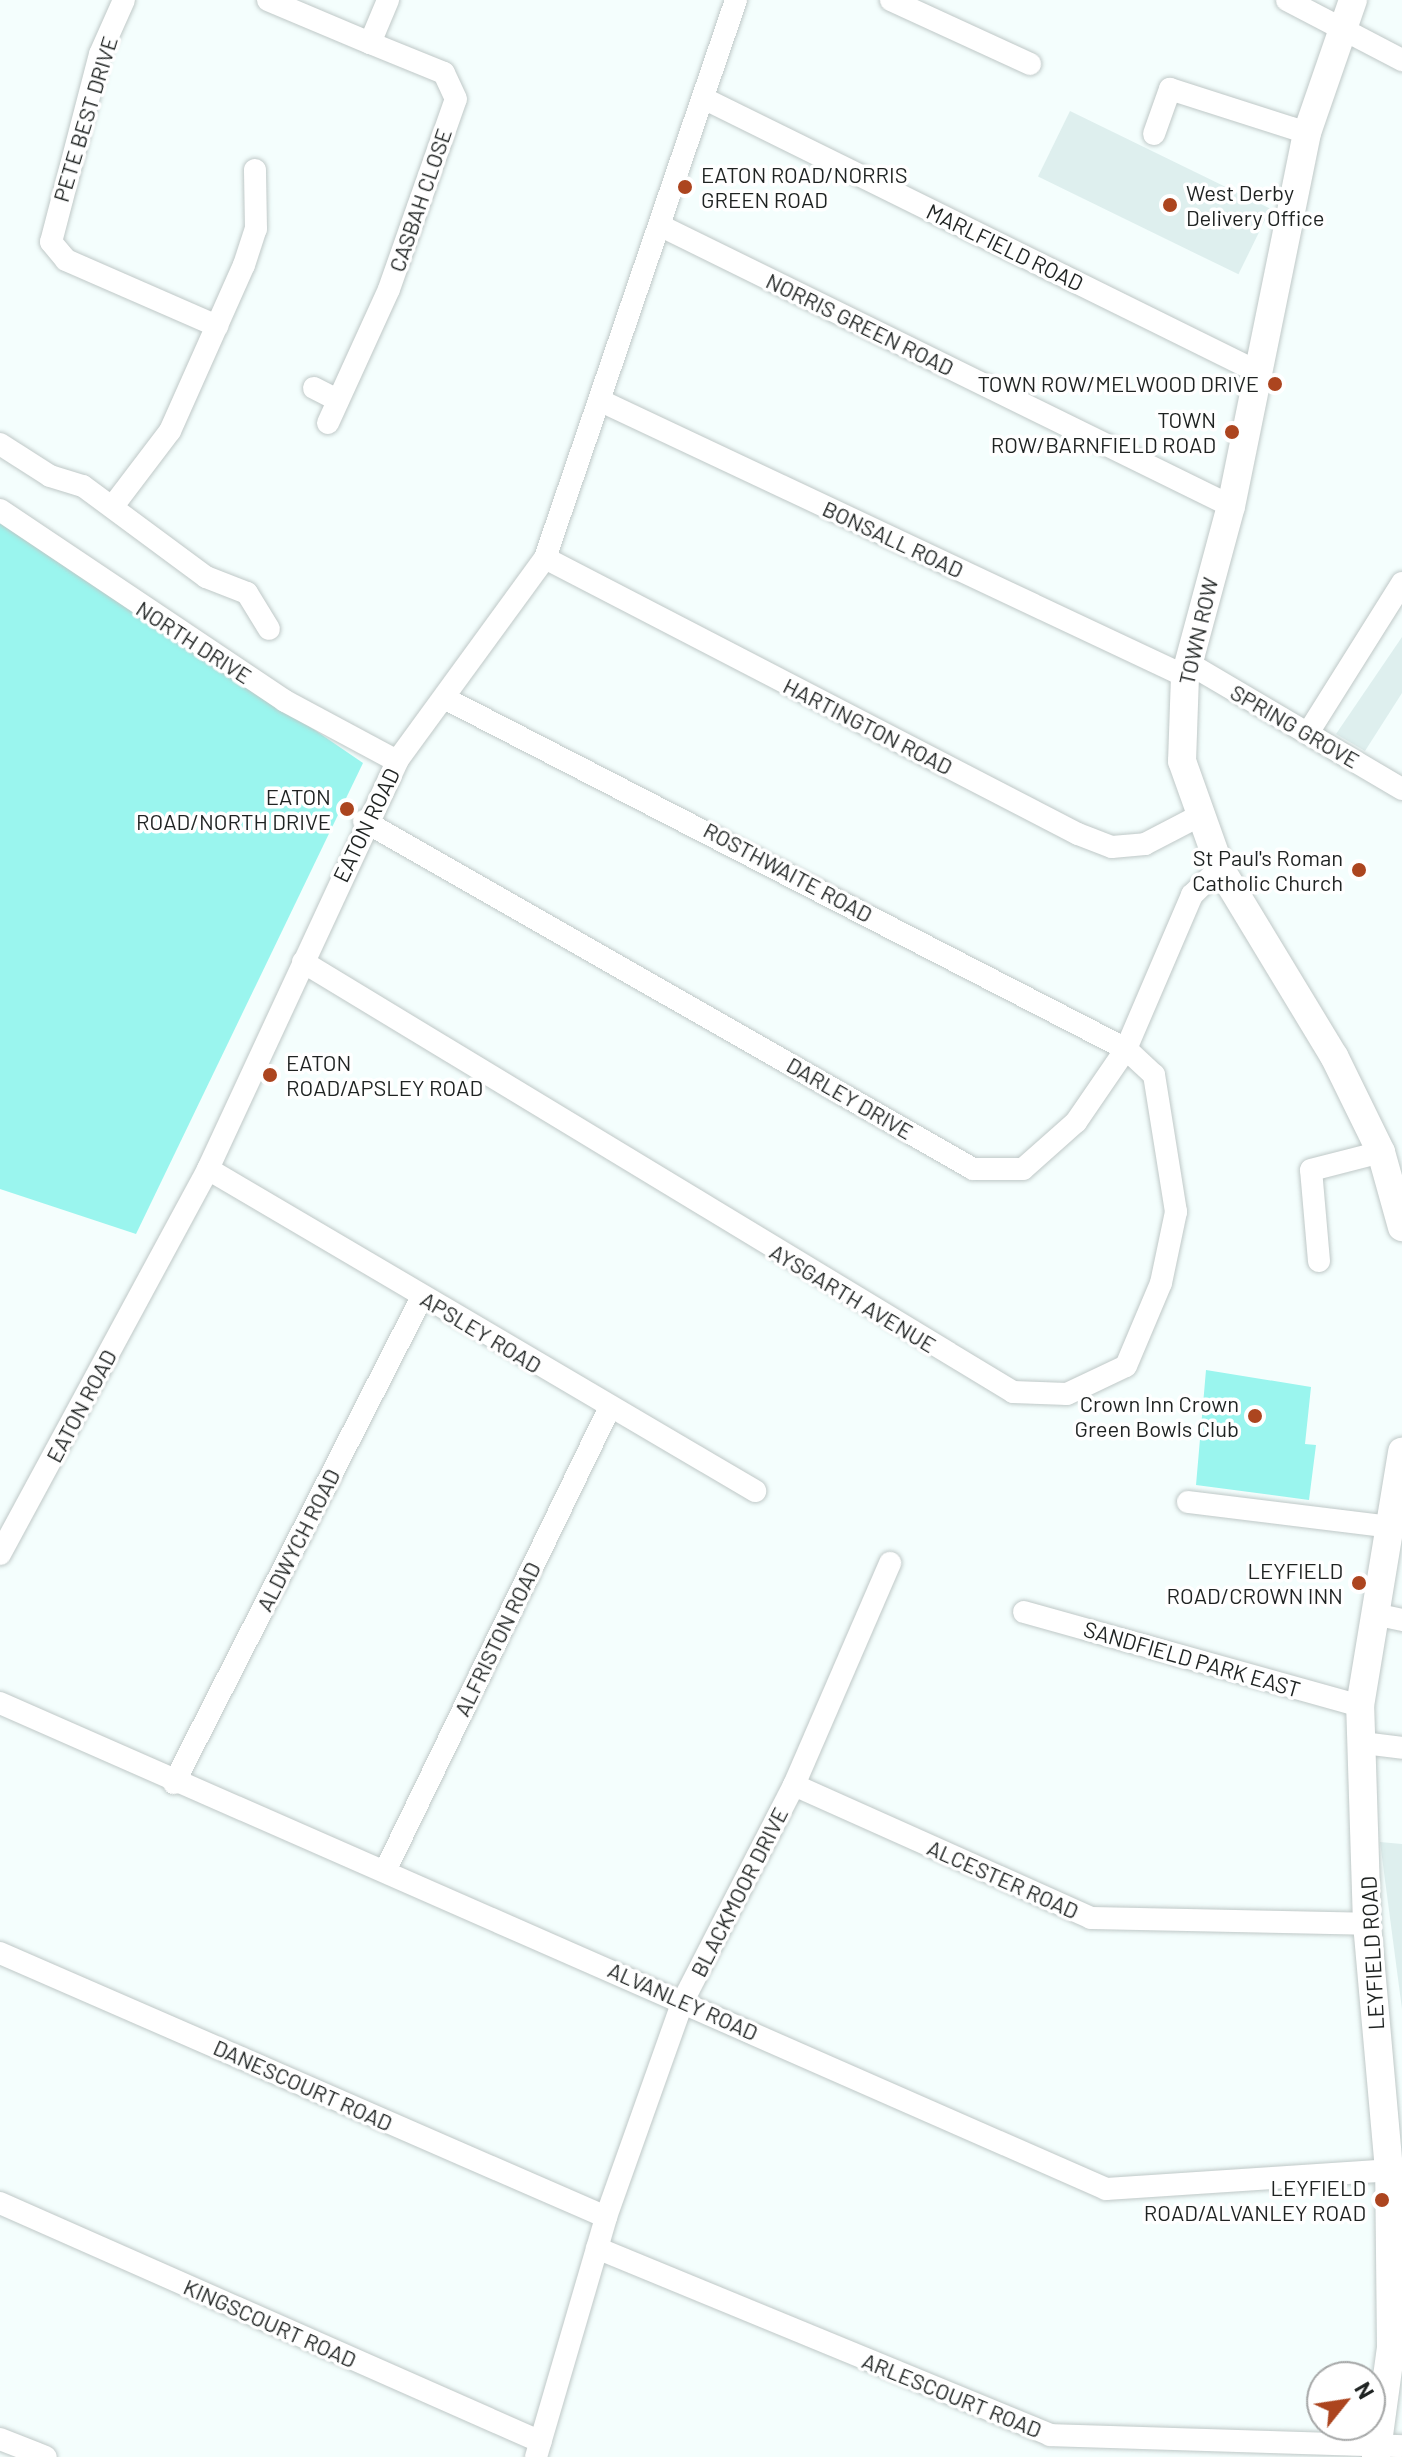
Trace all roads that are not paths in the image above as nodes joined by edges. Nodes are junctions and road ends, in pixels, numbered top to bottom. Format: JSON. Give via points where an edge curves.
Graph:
{"nodes":[{"id":1,"x":124,"y":0,"type":"edge"},
{"id":2,"x":268,"y":0,"type":"edge"},
{"id":3,"x":388,"y":0,"type":"edge"},
{"id":4,"x":736,"y":0,"type":"edge"},
{"id":5,"x":891,"y":0,"type":"edge"},
{"id":6,"x":1287,"y":0,"type":"edge"},
{"id":7,"x":1353,"y":0,"type":"edge"},
{"id":8,"x":1342,"y":33,"type":"junction"},
{"id":9,"x":370,"y":43,"type":"junction"},
{"id":10,"x":1402,"y":60,"type":"edge"},
{"id":11,"x":1030,"y":64,"type":"dead end"},
{"id":12,"x":707,"y":100,"type":"junction"},
{"id":13,"x":1307,"y":133,"type":"junction"},
{"id":14,"x":1154,"y":134,"type":"dead end"},
{"id":15,"x":255,"y":170,"type":"dead end"},
{"id":16,"x":663,"y":227,"type":"junction"},
{"id":17,"x":222,"y":316,"type":"junction"},
{"id":18,"x":1260,"y":373,"type":"junction"},
{"id":19,"x":314,"y":388,"type":"dead end"},
{"id":20,"x":338,"y":400,"type":"junction"},
{"id":21,"x":601,"y":401,"type":"junction"},
{"id":22,"x":328,"y":423,"type":"dead end"},
{"id":23,"x":0,"y":444,"type":"edge"},
{"id":24,"x":113,"y":506,"type":"junction"},
{"id":25,"x":1231,"y":506,"type":"junction"},
{"id":26,"x":0,"y":510,"type":"edge"},
{"id":27,"x":545,"y":558,"type":"junction"},
{"id":28,"x":1402,"y":583,"type":"edge"},
{"id":29,"x":269,"y":629,"type":"dead end"},
{"id":30,"x":1186,"y":670,"type":"junction"},
{"id":31,"x":448,"y":700,"type":"junction"},
{"id":32,"x":1308,"y":733,"type":"junction"},
{"id":33,"x":397,"y":761,"type":"junction"},
{"id":34,"x":1402,"y":789,"type":"edge"},
{"id":35,"x":1197,"y":817,"type":"junction"},
{"id":36,"x":364,"y":821,"type":"junction"},
{"id":37,"x":1220,"y":868,"type":"junction"},
{"id":38,"x":303,"y":962,"type":"junction"},
{"id":39,"x":1126,"y":1049,"type":"junction"},
{"id":40,"x":1381,"y":1152,"type":"junction"},
{"id":41,"x":208,"y":1169,"type":"junction"},
{"id":42,"x":1402,"y":1227,"type":"edge"},
{"id":43,"x":1319,"y":1261,"type":"dead end"},
{"id":44,"x":422,"y":1297,"type":"junction"},
{"id":45,"x":609,"y":1409,"type":"junction"},
{"id":46,"x":1402,"y":1451,"type":"edge"},
{"id":47,"x":755,"y":1491,"type":"dead end"},
{"id":48,"x":1188,"y":1502,"type":"dead end"},
{"id":49,"x":1391,"y":1527,"type":"junction"},
{"id":50,"x":0,"y":1554,"type":"edge"},
{"id":51,"x":890,"y":1563,"type":"dead end"},
{"id":52,"x":1024,"y":1612,"type":"dead end"},
{"id":53,"x":1391,"y":1617,"type":"edge"},
{"id":54,"x":0,"y":1703,"type":"edge"},
{"id":55,"x":1360,"y":1706,"type":"junction"},
{"id":56,"x":1363,"y":1743,"type":"junction"},
{"id":57,"x":1402,"y":1748,"type":"edge"},
{"id":58,"x":174,"y":1783,"type":"junction"},
{"id":59,"x":794,"y":1785,"type":"junction"},
{"id":60,"x":386,"y":1869,"type":"junction"},
{"id":61,"x":1367,"y":1924,"type":"junction"},
{"id":62,"x":0,"y":1953,"type":"edge"},
{"id":63,"x":683,"y":2001,"type":"junction"},
{"id":64,"x":1389,"y":2170,"type":"junction"},
{"id":65,"x":0,"y":2203,"type":"edge"},
{"id":66,"x":606,"y":2217,"type":"junction"},
{"id":67,"x":597,"y":2248,"type":"junction"},
{"id":68,"x":0,"y":2439,"type":"edge"},
{"id":69,"x":538,"y":2450,"type":"edge"},
{"id":70,"x":1385,"y":2451,"type":"edge"},
{"id":71,"x":46,"y":2457,"type":"edge"}],
"edges":[{"from":1,"to":17,"type":"street","name":"PETE BEST DRIVE","via":[[100,54],[51,242],[66,260]]},
{"from":2,"to":9,"type":"street"},
{"from":3,"to":9,"type":"street"},
{"from":4,"to":12,"type":"street","name":"EATON ROAD"},
{"from":5,"to":11,"type":"street"},
{"from":6,"to":8,"type":"street"},
{"from":7,"to":8,"type":"street","name":"TOWN ROW"},
{"from":8,"to":10,"type":"street"},
{"from":8,"to":13,"type":"street","name":"TOWN ROW"},
{"from":9,"to":20,"type":"street","name":"CASBAH CLOSE","via":[[444,73],[456,99],[389,289]]},
{"from":12,"to":16,"type":"street","name":"EATON ROAD"},
{"from":12,"to":18,"type":"street","name":"MARLFIELD ROAD"},
{"from":13,"to":14,"type":"street","via":[[1170,89]]},
{"from":13,"to":18,"type":"street","name":"TOWN ROW"},
{"from":15,"to":17,"type":"street","via":[[256,229]]},
{"from":16,"to":21,"type":"street","name":"EATON ROAD"},
{"from":16,"to":25,"type":"street","name":"NORRIS GREEN ROAD"},
{"from":17,"to":24,"type":"street","via":[[170,431]]},
{"from":18,"to":25,"type":"street","name":"TOWN ROW"},
{"from":19,"to":20,"type":"street"},
{"from":20,"to":22,"type":"street","name":"CASBAH CLOSE"},
{"from":21,"to":27,"type":"street","name":"EATON ROAD"},
{"from":21,"to":30,"type":"street","name":"BONSALL ROAD"},
{"from":23,"to":24,"type":"street"},
{"from":24,"to":29,"type":"street","via":[[206,577],[247,593]]},
{"from":25,"to":30,"type":"street","name":"TOWN ROW"},
{"from":26,"to":33,"type":"street","name":"NORTH DRIVE","via":[[285,701]]},
{"from":27,"to":31,"type":"street","name":"EATON ROAD"},
{"from":27,"to":35,"type":"street","name":"HARTINGTON ROAD","via":[[1078,834],[1112,847],[1145,844]]},
{"from":28,"to":32,"type":"street"},
{"from":30,"to":32,"type":"street","name":"SPRING GROVE"},
{"from":30,"to":35,"type":"street","name":"TOWN ROW","via":[[1182,761]]},
{"from":31,"to":33,"type":"street","name":"EATON ROAD"},
{"from":31,"to":39,"type":"street","name":"ROSTHWAITE ROAD"},
{"from":32,"to":34,"type":"street","name":"SPRING GROVE"},
{"from":33,"to":36,"type":"street","name":"EATON ROAD"},
{"from":35,"to":37,"type":"street","name":"TOWN ROW"},
{"from":36,"to":38,"type":"street","name":"EATON ROAD"},
{"from":36,"to":39,"type":"street","name":"DARLEY DRIVE","via":[[973,1169],[1023,1169],[1076,1122]]},
{"from":37,"to":39,"type":"street","name":"DARLEY DRIVE","via":[[1192,895]]},
{"from":37,"to":40,"type":"street","name":"TOWN ROW","via":[[1334,1056]]},
{"from":38,"to":39,"type":"street","name":"AYSGARTH AVENUE","via":[[1013,1392],[1067,1394],[1126,1366],[1161,1283],[1176,1212],[1166,1115],[1154,1075]]},
{"from":38,"to":41,"type":"street","name":"EATON ROAD"},
{"from":40,"to":42,"type":"street","name":"TOWN ROW"},
{"from":40,"to":43,"type":"street","via":[[1311,1170]]},
{"from":41,"to":44,"type":"street","name":"APSLEY ROAD"},
{"from":41,"to":50,"type":"street","name":"EATON ROAD"},
{"from":44,"to":45,"type":"street","name":"APSLEY ROAD"},
{"from":44,"to":58,"type":"street","name":"ALDWYCH ROAD"},
{"from":45,"to":47,"type":"street","name":"APSLEY ROAD"},
{"from":45,"to":60,"type":"street","name":"ALFRISTON ROAD"},
{"from":46,"to":49,"type":"street","name":"LEYFIELD ROAD"},
{"from":48,"to":49,"type":"street"},
{"from":49,"to":53,"type":"street","name":"LEYFIELD ROAD"},
{"from":51,"to":59,"type":"street","name":"BLACKMOOR DRIVE"},
{"from":52,"to":55,"type":"street","name":"SANDFIELD PARK EAST"},
{"from":53,"to":55,"type":"street","name":"LEYFIELD ROAD"},
{"from":54,"to":58,"type":"street","name":"ALVANLEY ROAD"},
{"from":55,"to":56,"type":"street","name":"LEYFIELD ROAD"},
{"from":56,"to":57,"type":"street"},
{"from":56,"to":61,"type":"street","name":"LEYFIELD ROAD"},
{"from":58,"to":60,"type":"street","name":"ALVANLEY ROAD"},
{"from":59,"to":61,"type":"street","name":"ALCESTER ROAD","via":[[1091,1918]]},
{"from":59,"to":63,"type":"street","name":"BLACKMOOR DRIVE"},
{"from":60,"to":63,"type":"street","name":"ALVANLEY ROAD"},
{"from":61,"to":64,"type":"street","name":"LEYFIELD ROAD"},
{"from":62,"to":66,"type":"street","name":"DANESCOURT ROAD"},
{"from":63,"to":64,"type":"street","name":"ALVANLEY ROAD","via":[[1106,2189]]},
{"from":63,"to":66,"type":"street","name":"BLACKMOOR DRIVE"},
{"from":64,"to":70,"type":"street","name":"LEYFIELD ROAD","via":[[1391,2348]]},
{"from":65,"to":69,"type":"street","name":"KINGSCOURT ROAD"},
{"from":66,"to":67,"type":"street","name":"BLACKMOOR DRIVE"},
{"from":67,"to":69,"type":"street","name":"BLACKMOOR DRIVE"},
{"from":67,"to":70,"type":"street","name":"ARLESCOURT ROAD","via":[[1050,2435]]},
{"from":68,"to":71,"type":"street"}]}
